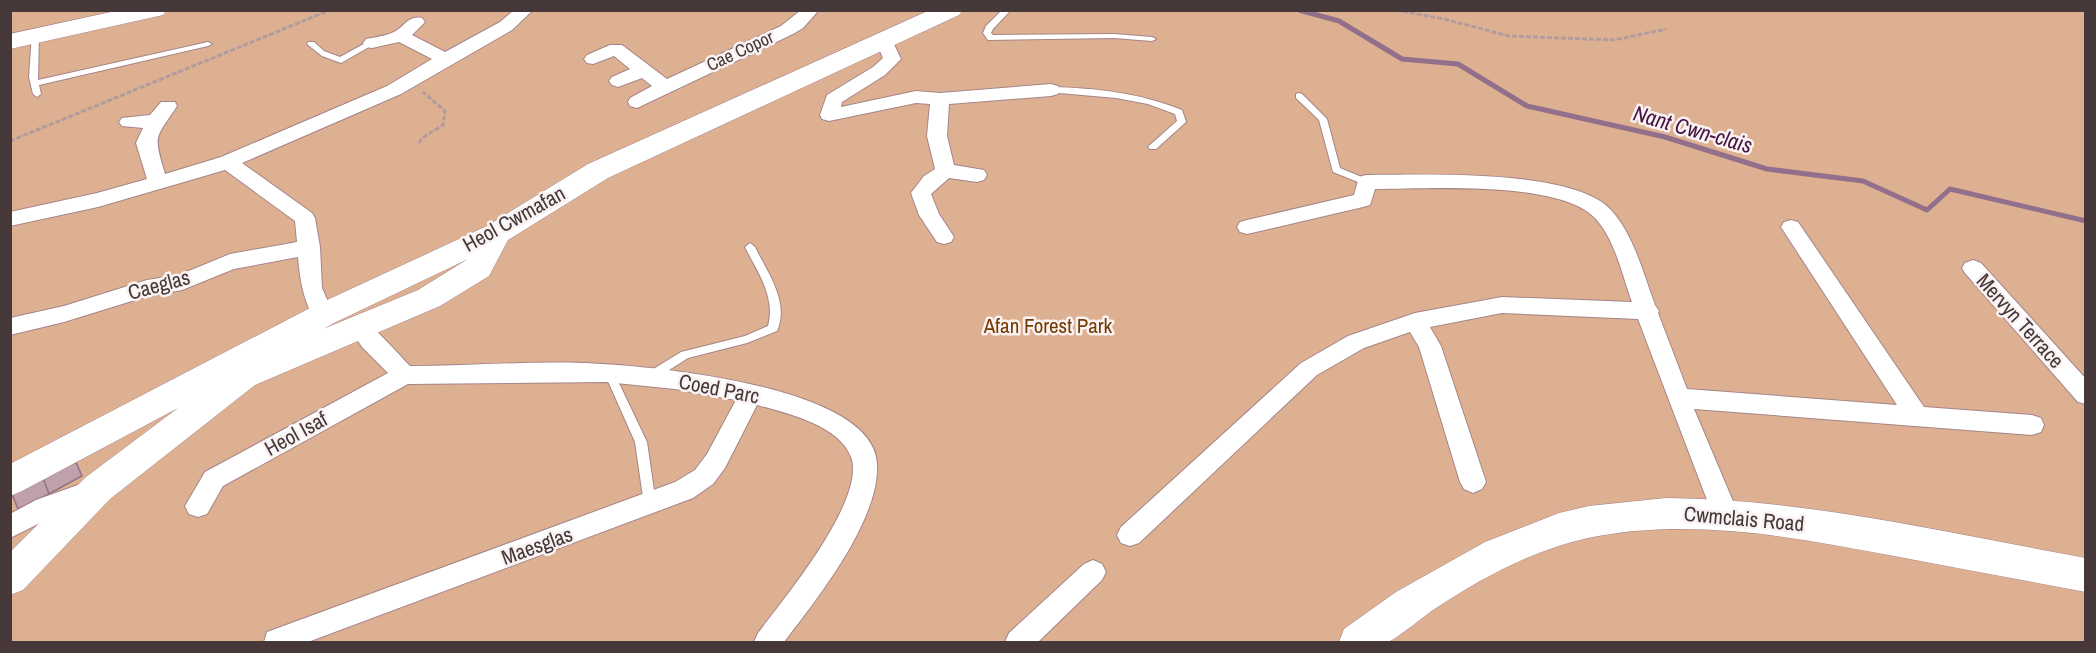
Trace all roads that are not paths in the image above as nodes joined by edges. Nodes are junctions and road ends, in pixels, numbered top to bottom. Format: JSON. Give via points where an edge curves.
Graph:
{"nodes":[{"id":1,"x":525,"y":10,"type":"edge"},
{"id":2,"x":811,"y":10,"type":"edge"},
{"id":3,"x":951,"y":10,"type":"edge"},
{"id":4,"x":1007,"y":10,"type":"edge"},
{"id":5,"x":154,"y":11,"type":"edge"},
{"id":6,"x":416,"y":22,"type":"dead end"},
{"id":7,"x":35,"y":36,"type":"junction"},
{"id":8,"x":401,"y":36,"type":"junction"},
{"id":9,"x":1152,"y":39,"type":"dead end"},
{"id":10,"x":10,"y":42,"type":"edge"},
{"id":11,"x":885,"y":42,"type":"junction"},
{"id":12,"x":372,"y":43,"type":"joint"},
{"id":13,"x":208,"y":44,"type":"dead end"},
{"id":14,"x":311,"y":44,"type":"dead end"},
{"id":15,"x":445,"y":59,"type":"junction"},
{"id":16,"x":593,"y":59,"type":"dead end"},
{"id":17,"x":644,"y":70,"type":"junction"},
{"id":18,"x":618,"y":81,"type":"dead end"},
{"id":19,"x":35,"y":83,"type":"junction"},
{"id":20,"x":665,"y":87,"type":"junction"},
{"id":21,"x":1051,"y":90,"type":"joint"},
{"id":22,"x":37,"y":94,"type":"dead end"},
{"id":23,"x":1299,"y":96,"type":"dead end"},
{"id":24,"x":940,"y":99,"type":"junction"},
{"id":25,"x":637,"y":102,"type":"dead end"},
{"id":26,"x":129,"y":122,"type":"dead end"},
{"id":27,"x":1153,"y":147,"type":"dead end"},
{"id":28,"x":228,"y":162,"type":"junction"},
{"id":29,"x":946,"y":171,"type":"junction"},
{"id":30,"x":976,"y":176,"type":"dead end"},
{"id":31,"x":158,"y":182,"type":"junction"},
{"id":32,"x":1366,"y":182,"type":"junction"},
{"id":33,"x":10,"y":219,"type":"edge"},
{"id":34,"x":1246,"y":227,"type":"dead end"},
{"id":35,"x":1791,"y":227,"type":"dead end"},
{"id":36,"x":497,"y":233,"type":"junction"},
{"id":37,"x":944,"y":237,"type":"dead end"},
{"id":38,"x":309,"y":246,"type":"junction"},
{"id":39,"x":750,"y":248,"type":"dead end"},
{"id":40,"x":1973,"y":268,"type":"dead end"},
{"id":41,"x":1648,"y":311,"type":"junction"},
{"id":42,"x":323,"y":315,"type":"junction"},
{"id":43,"x":1415,"y":321,"type":"junction"},
{"id":44,"x":10,"y":327,"type":"edge"},
{"id":45,"x":360,"y":327,"type":"junction"},
{"id":46,"x":2076,"y":373,"type":"edge"},
{"id":47,"x":613,"y":374,"type":"junction"},
{"id":48,"x":405,"y":375,"type":"junction"},
{"id":49,"x":651,"y":376,"type":"junction"},
{"id":50,"x":751,"y":394,"type":"junction"},
{"id":51,"x":2085,"y":395,"type":"edge"},
{"id":52,"x":1678,"y":398,"type":"junction"},
{"id":53,"x":1917,"y":416,"type":"junction"},
{"id":54,"x":2032,"y":425,"type":"dead end"},
{"id":55,"x":10,"y":481,"type":"edge"},
{"id":56,"x":1473,"y":482,"type":"dead end"},
{"id":57,"x":98,"y":488,"type":"junction"},
{"id":58,"x":650,"y":504,"type":"junction"},
{"id":59,"x":198,"y":506,"type":"dead end"},
{"id":60,"x":1725,"y":513,"type":"junction"},
{"id":61,"x":10,"y":527,"type":"edge"},
{"id":62,"x":1130,"y":535,"type":"dead end"},
{"id":63,"x":1093,"y":572,"type":"dead end"},
{"id":64,"x":2085,"y":575,"type":"edge"},
{"id":65,"x":10,"y":578,"type":"edge"},
{"id":66,"x":277,"y":641,"type":"dead end"},
{"id":67,"x":768,"y":642,"type":"edge"},
{"id":68,"x":1019,"y":642,"type":"edge"},
{"id":69,"x":1358,"y":642,"type":"edge"}],
"edges":[{"from":1,"to":15,"type":"street","via":[[506,26]]},
{"from":2,"to":20,"type":"street","name":"Cae Copor","via":[[787,30]]},
{"from":3,"to":11,"type":"street","name":"Heol Cwmafan"},
{"from":4,"to":9,"type":"lane","via":[[989,28],[991,38]]},
{"from":5,"to":7,"type":"street"},
{"from":6,"to":8,"type":"street"},
{"from":7,"to":10,"type":"street"},
{"from":7,"to":19,"type":"lane"},
{"from":8,"to":12,"type":"street"},
{"from":8,"to":15,"type":"street"},
{"from":11,"to":24,"type":"street","via":[[892,59],[834,99],[829,115],[916,97]]},
{"from":11,"to":36,"type":"street","name":"Heol Cwmafan","via":[[598,171]]},
{"from":12,"to":14,"type":"lane","via":[[340,60],[318,52]]},
{"from":13,"to":19,"type":"lane"},
{"from":15,"to":28,"type":"street","via":[[355,109]]},
{"from":16,"to":17,"type":"street","via":[[616,50]]},
{"from":17,"to":18,"type":"street"},
{"from":17,"to":20,"type":"street"},
{"from":19,"to":22,"type":"lane"},
{"from":20,"to":25,"type":"street","name":"Cae Copor"},
{"from":21,"to":24,"type":"street"},
{"from":21,"to":27,"type":"lane","via":[[1114,95],[1179,111],[1182,122]]},
{"from":23,"to":32,"type":"lane","via":[[1323,119],[1336,170]]},
{"from":24,"to":29,"type":"street","via":[[937,135]]},
{"from":26,"to":31,"type":"street","via":[[162,113],[146,144]]},
{"from":28,"to":31,"type":"street"},
{"from":28,"to":38,"type":"street","via":[[305,218]]},
{"from":29,"to":30,"type":"street"},
{"from":29,"to":37,"type":"street","via":[[921,193],[929,215]]},
{"from":31,"to":33,"type":"street"},
{"from":32,"to":34,"type":"street","via":[[1363,200]]},
{"from":32,"to":41,"type":"street","via":[[1514,184],[1574,197],[1599,209],[1616,230]]},
{"from":35,"to":53,"type":"street"},
{"from":36,"to":42,"type":"street","name":"Heol Cwmafan"},
{"from":36,"to":45,"type":"street","via":[[478,268],[429,298]]},
{"from":38,"to":42,"type":"street","via":[[311,288]]},
{"from":38,"to":44,"type":"street","name":"Caeglas","via":[[230,262],[182,282],[147,288]]},
{"from":39,"to":49,"type":"lane","via":[[776,303],[773,328],[685,355]]},
{"from":40,"to":46,"type":"street","name":"Mervyn Terrace"},
{"from":41,"to":43,"type":"street","via":[[1502,306]]},
{"from":41,"to":52,"type":"street"},
{"from":42,"to":55,"type":"street","name":"Heol Cwmafan"},
{"from":43,"to":56,"type":"street","via":[[1430,346]]},
{"from":43,"to":62,"type":"street","via":[[1356,342],[1309,369]]},
{"from":45,"to":48,"type":"street"},
{"from":45,"to":57,"type":"street","via":[[243,376]]},
{"from":46,"to":51,"type":"street","name":"Mervyn Terrace"},
{"from":47,"to":48,"type":"street","name":"Coed Parc"},
{"from":47,"to":49,"type":"street","name":"Coed Parc"},
{"from":47,"to":58,"type":"lane","via":[[641,442]]},
{"from":48,"to":59,"type":"street","name":"Heol Isaf","via":[[214,479]]},
{"from":49,"to":50,"type":"street","name":"Coed Parc"},
{"from":50,"to":58,"type":"street","name":"Maesglas","via":[[704,477]]},
{"from":50,"to":67,"type":"street","name":"Coed Parc","via":[[812,410],[838,425],[858,444],[865,463],[861,490],[845,532]]},
{"from":52,"to":53,"type":"street"},
{"from":52,"to":60,"type":"street"},
{"from":53,"to":54,"type":"street"},
{"from":57,"to":61,"type":"street","via":[[45,508]]},
{"from":57,"to":65,"type":"street"},
{"from":58,"to":66,"type":"street","name":"Maesglas"},
{"from":60,"to":64,"type":"street","name":"Cwmclais Road","via":[[1793,521]]},
{"from":60,"to":69,"type":"street","name":"Cwmclais Road","via":[[1627,516],[1544,534],[1481,561]]},
{"from":63,"to":68,"type":"street"}]}
